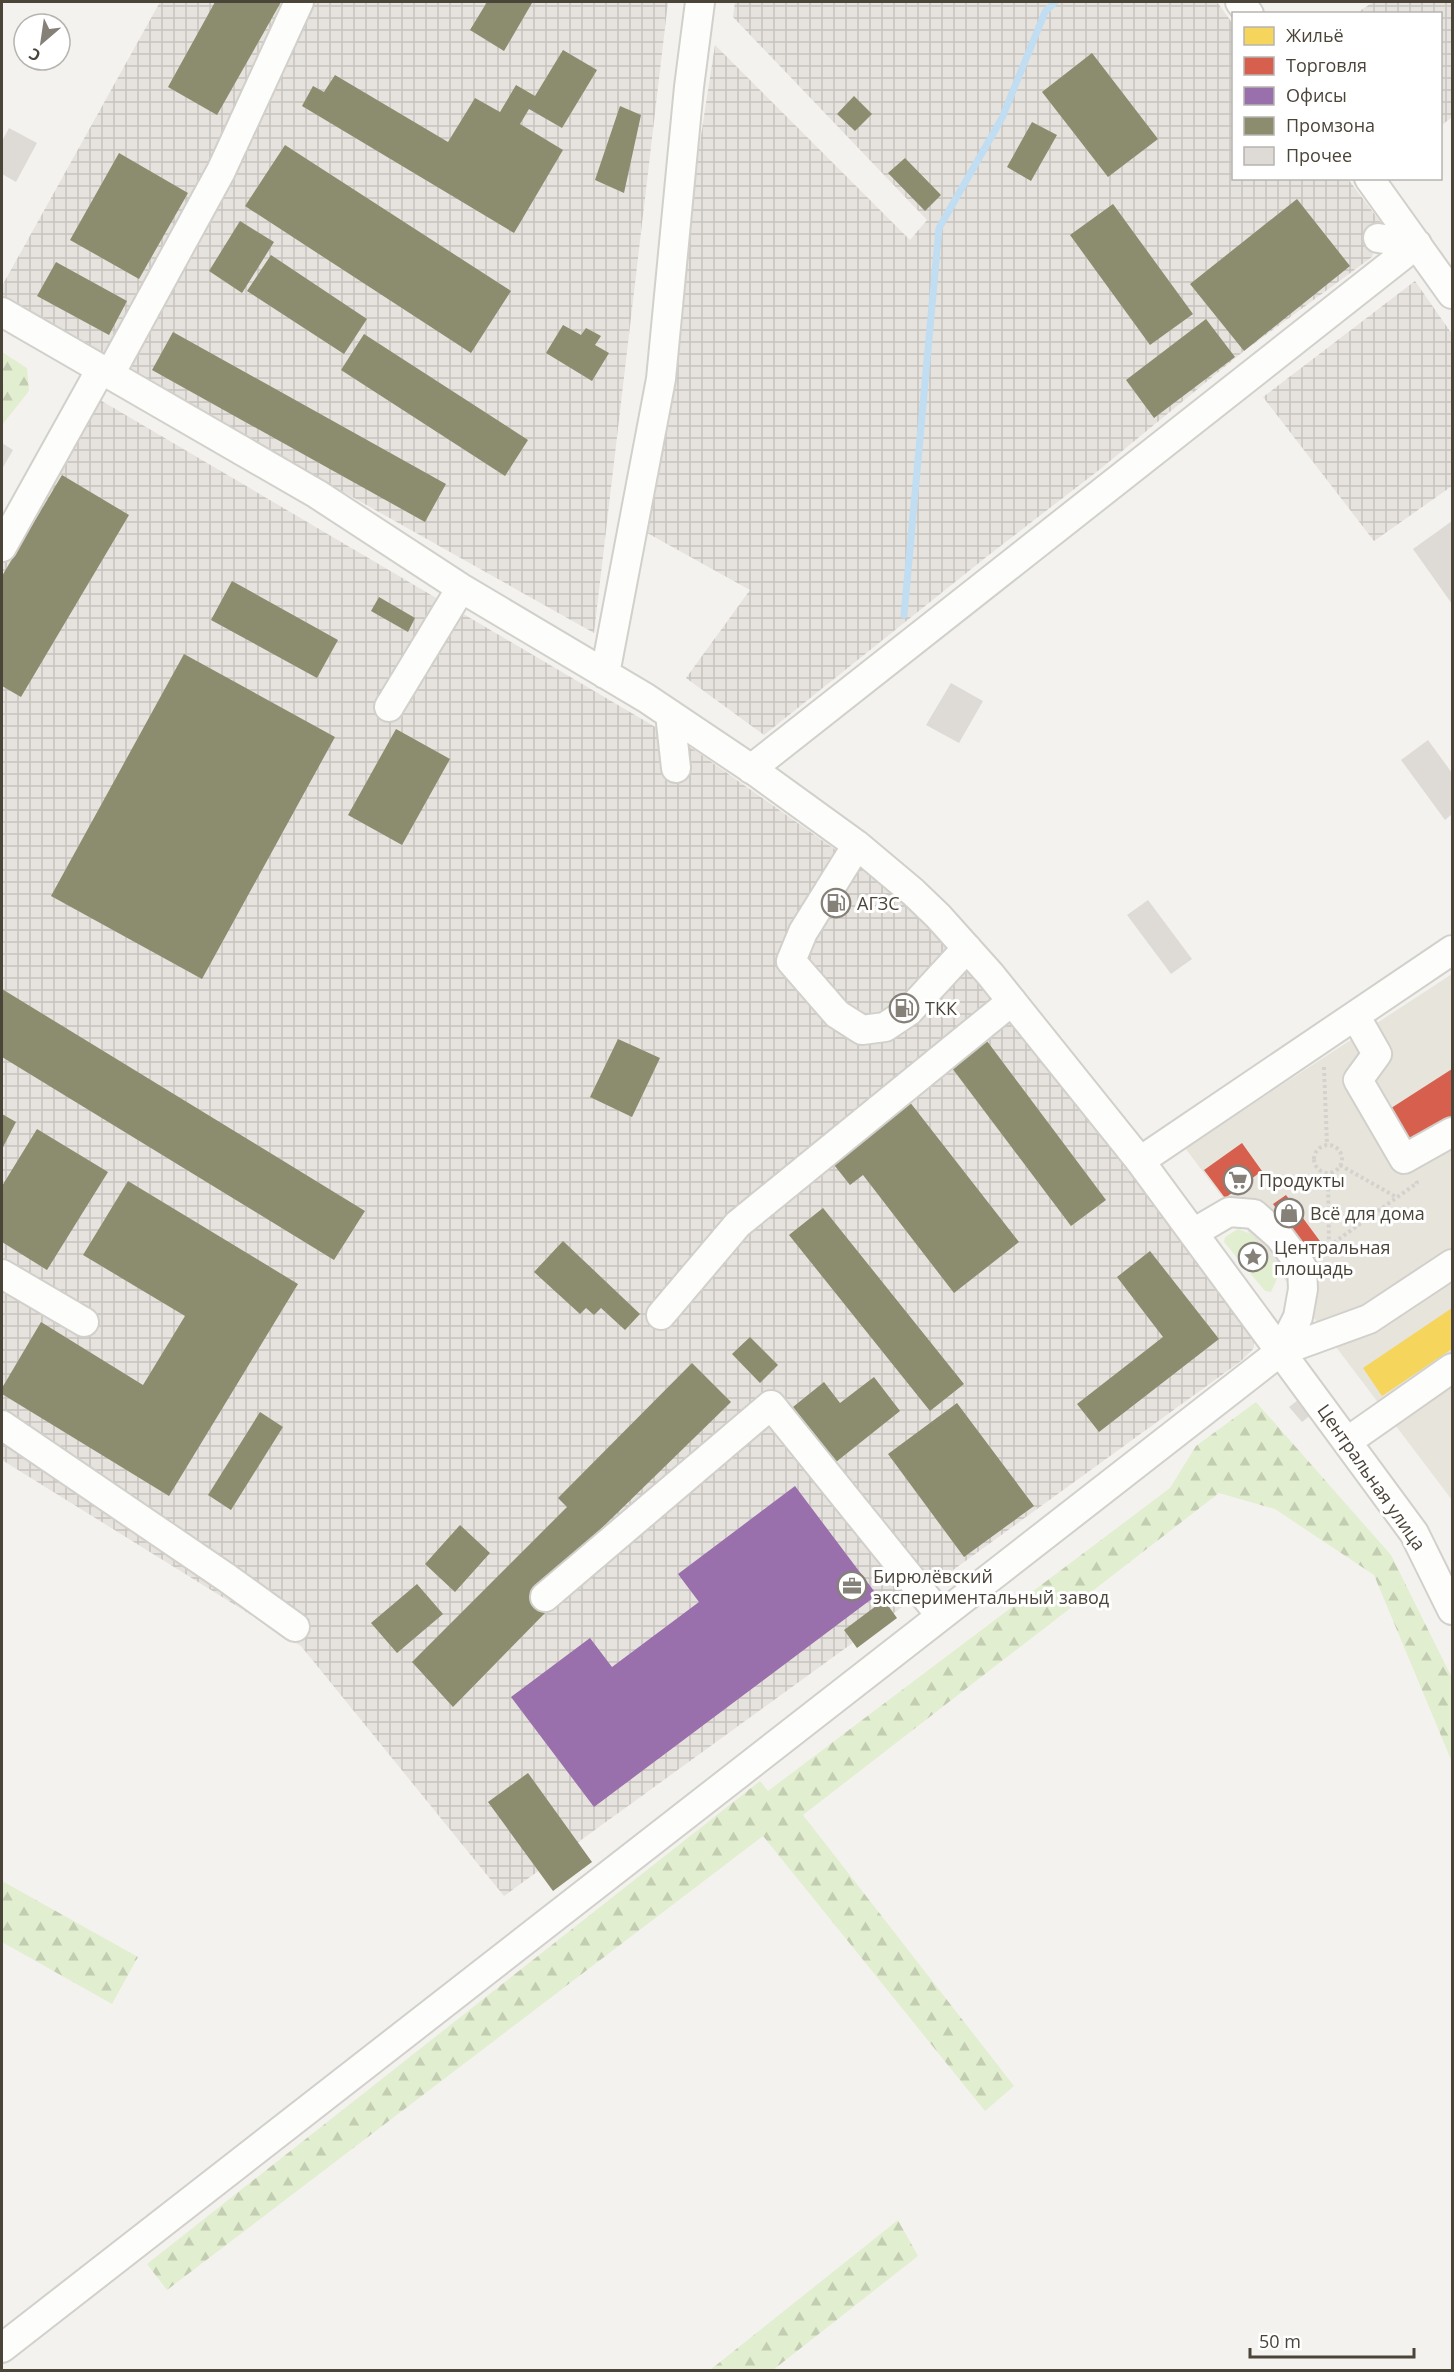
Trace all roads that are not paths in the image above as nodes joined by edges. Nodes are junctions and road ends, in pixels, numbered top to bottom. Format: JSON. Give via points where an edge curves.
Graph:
{"nodes":[{"id":1,"x":299,"y":2,"type":"edge"},
{"id":2,"x":700,"y":2,"type":"edge"},
{"id":3,"x":1370,"y":180,"type":"edge"},
{"id":4,"x":1378,"y":238,"type":"dead end"},
{"id":5,"x":1417,"y":244,"type":"junction"},
{"id":6,"x":1452,"y":294,"type":"edge"},
{"id":7,"x":2,"y":312,"type":"edge"},
{"id":8,"x":105,"y":371,"type":"junction"},
{"id":9,"x":2,"y":547,"type":"edge"},
{"id":10,"x":461,"y":588,"type":"junction"},
{"id":11,"x":605,"y":674,"type":"junction"},
{"id":12,"x":389,"y":707,"type":"dead end"},
{"id":13,"x":670,"y":714,"type":"junction"},
{"id":14,"x":676,"y":768,"type":"dead end"},
{"id":15,"x":751,"y":769,"type":"junction"},
{"id":16,"x":857,"y":845,"type":"junction"},
{"id":17,"x":967,"y":948,"type":"junction"},
{"id":18,"x":1452,"y":950,"type":"edge"},
{"id":19,"x":1012,"y":1001,"type":"junction"},
{"id":20,"x":1356,"y":1017,"type":"junction"},
{"id":21,"x":1452,"y":1132,"type":"edge"},
{"id":22,"x":1140,"y":1161,"type":"junction"},
{"id":23,"x":1193,"y":1233,"type":"junction"},
{"id":24,"x":1452,"y":1264,"type":"edge"},
{"id":25,"x":2,"y":1274,"type":"edge"},
{"id":26,"x":661,"y":1315,"type":"dead end"},
{"id":27,"x":84,"y":1322,"type":"dead end"},
{"id":28,"x":1281,"y":1351,"type":"junction"},
{"id":29,"x":1452,"y":1368,"type":"edge"},
{"id":30,"x":2,"y":1425,"type":"edge"},
{"id":31,"x":1348,"y":1441,"type":"junction"},
{"id":32,"x":545,"y":1597,"type":"dead end"},
{"id":33,"x":1452,"y":1608,"type":"edge"},
{"id":34,"x":941,"y":1616,"type":"junction"},
{"id":35,"x":295,"y":1627,"type":"dead end"},
{"id":36,"x":2,"y":2349,"type":"edge"}],
"edges":[{"from":1,"to":8,"type":"street","via":[[221,171]]},
{"from":2,"to":11,"type":"street","via":[[661,379]]},
{"from":3,"to":5,"type":"street"},
{"from":4,"to":5,"type":"street"},
{"from":5,"to":6,"type":"street"},
{"from":5,"to":15,"type":"street"},
{"from":7,"to":8,"type":"street","name":"Центральная улица"},
{"from":8,"to":9,"type":"street"},
{"from":8,"to":10,"type":"street","name":"Центральная улица","via":[[317,494]]},
{"from":10,"to":11,"type":"street","name":"Центральная улица"},
{"from":10,"to":12,"type":"street"},
{"from":11,"to":13,"type":"street","name":"Центральная улица"},
{"from":13,"to":14,"type":"street"},
{"from":13,"to":15,"type":"street","name":"Центральная улица"},
{"from":15,"to":16,"type":"street","name":"Центральная улица"},
{"from":16,"to":17,"type":"street","name":"Центральная улица","via":[[913,892]]},
{"from":16,"to":17,"type":"street","via":[[803,932],[791,961],[837,1014],[862,1030],[885,1027],[909,1011]]},
{"from":17,"to":19,"type":"street","name":"Центральная улица"},
{"from":18,"to":20,"type":"street"},
{"from":19,"to":22,"type":"street","name":"Центральная улица"},
{"from":19,"to":26,"type":"street","via":[[738,1224]]},
{"from":20,"to":21,"type":"street","via":[[1377,1054],[1358,1080],[1404,1160]]},
{"from":20,"to":22,"type":"street"},
{"from":22,"to":23,"type":"street","name":"Центральная улица"},
{"from":23,"to":28,"type":"street","name":"Центральная улица"},
{"from":23,"to":28,"type":"street","via":[[1229,1212],[1254,1214],[1280,1236],[1302,1267],[1303,1289],[1298,1317]]},
{"from":24,"to":28,"type":"street","via":[[1369,1319]]},
{"from":25,"to":27,"type":"street"},
{"from":28,"to":31,"type":"street","name":"Центральная улица"},
{"from":28,"to":34,"type":"street"},
{"from":29,"to":31,"type":"street"},
{"from":30,"to":35,"type":"street"},
{"from":31,"to":33,"type":"street","name":"Центральная улица","via":[[1414,1533]]},
{"from":32,"to":34,"type":"street","via":[[771,1405]]},
{"from":34,"to":36,"type":"street"}]}
